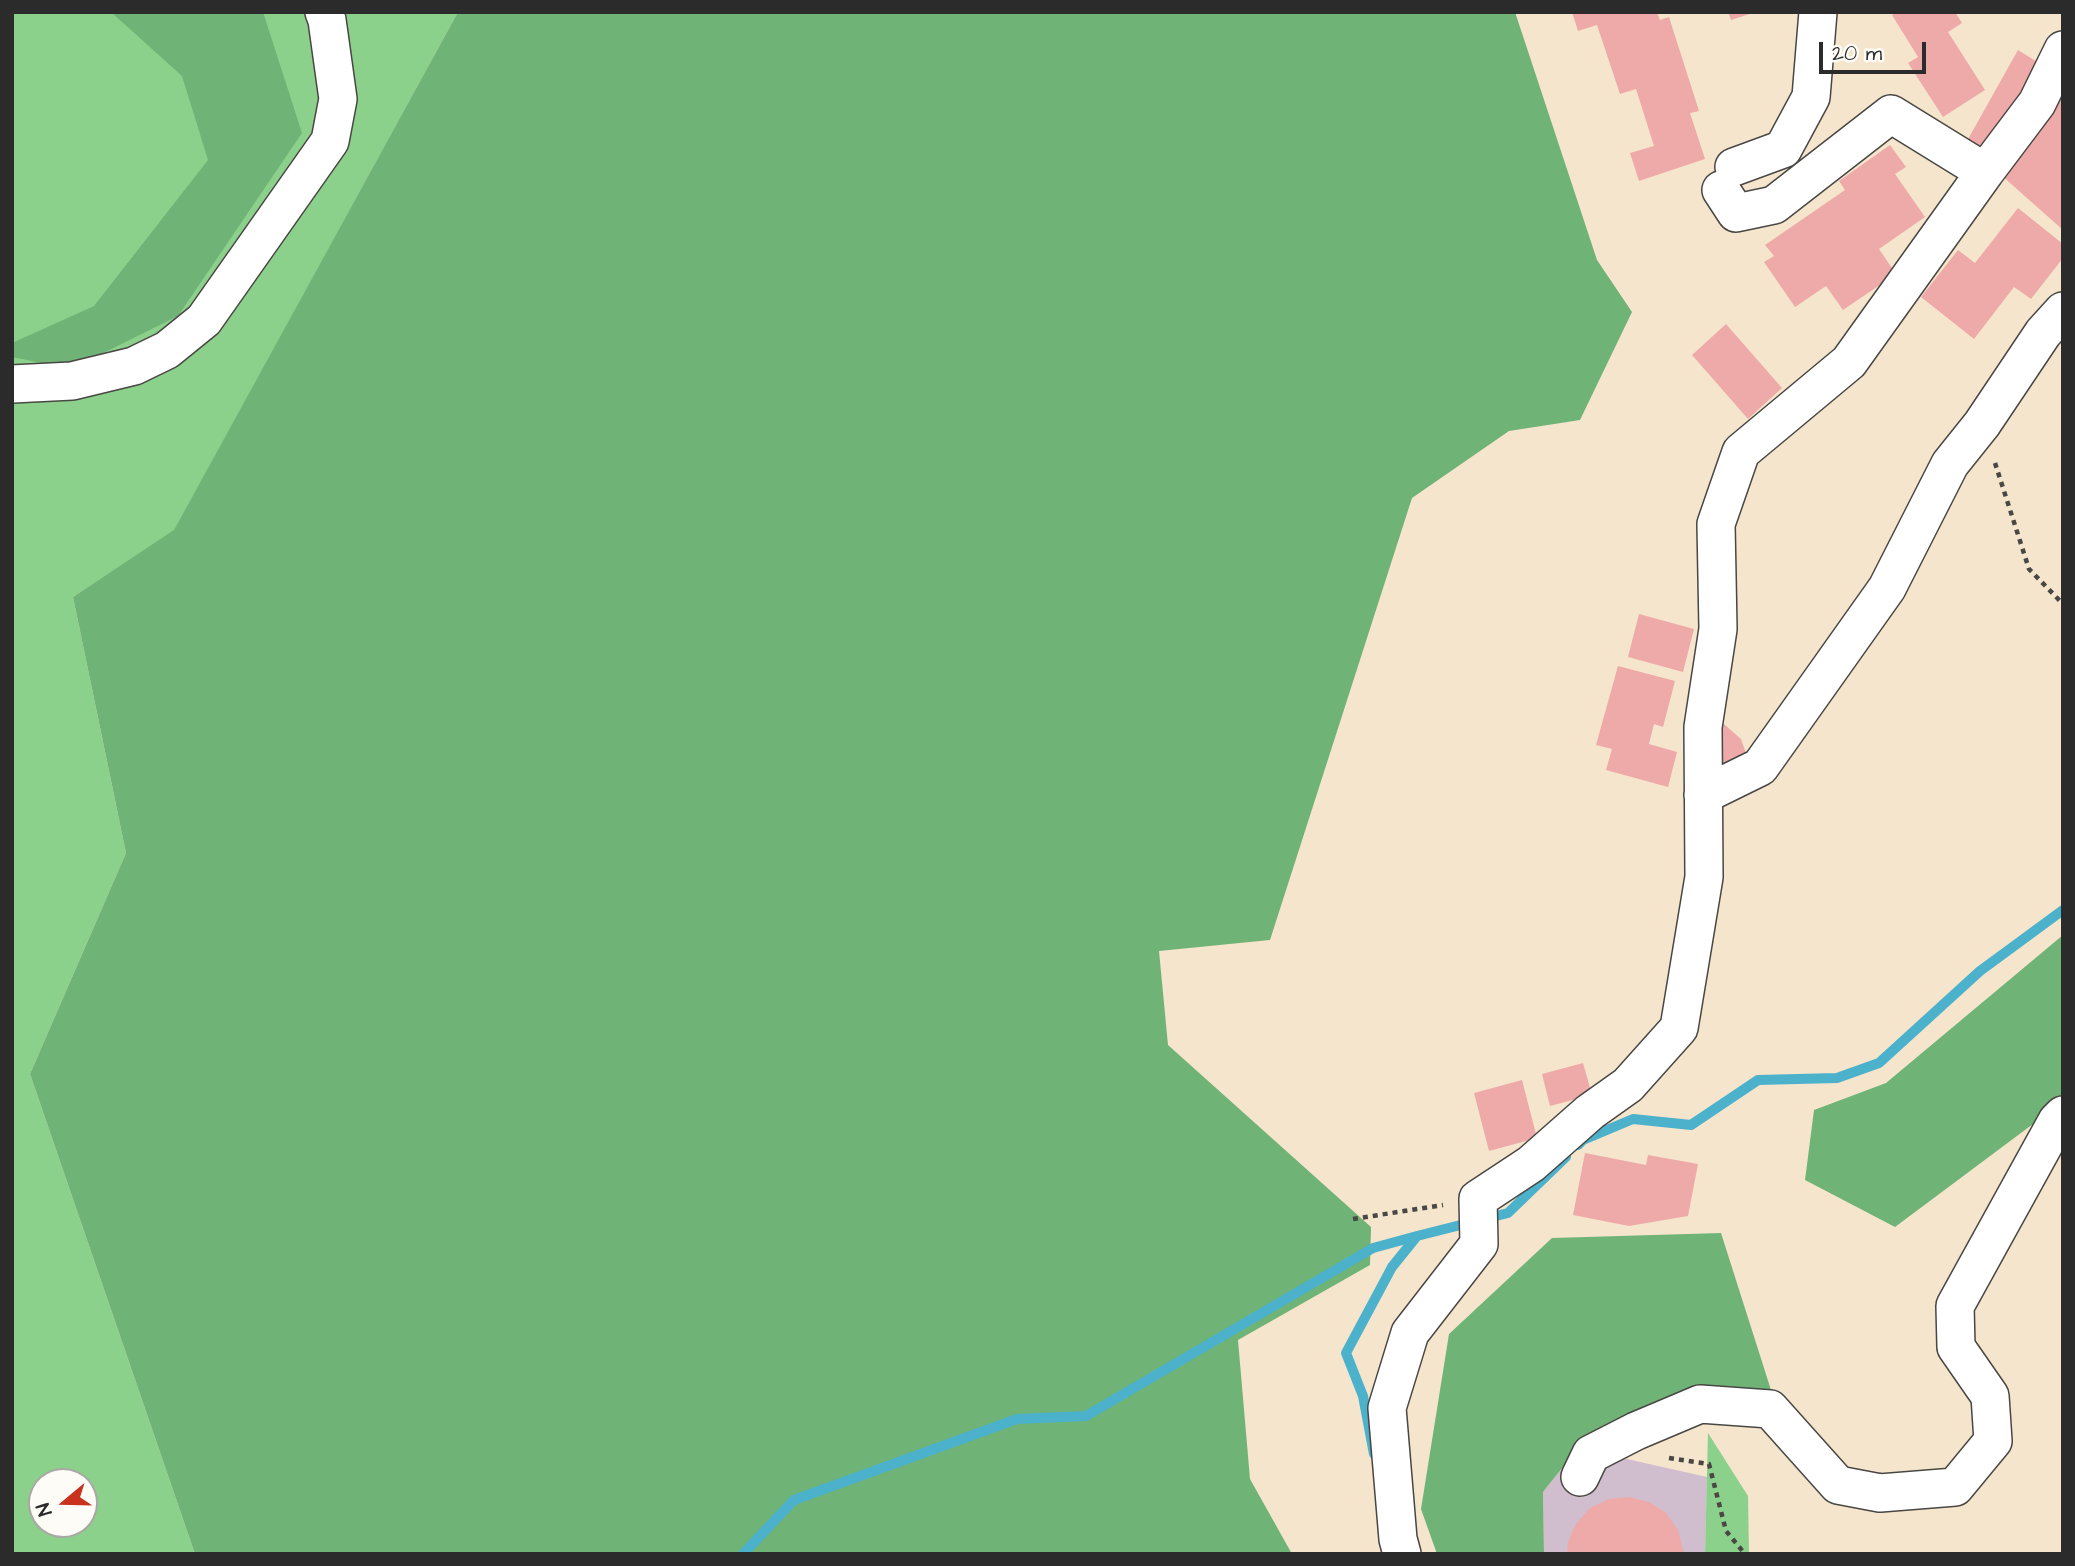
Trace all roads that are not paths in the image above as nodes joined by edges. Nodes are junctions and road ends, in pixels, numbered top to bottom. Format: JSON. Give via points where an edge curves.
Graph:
{"nodes":[{"id":1,"x":324,"y":12,"type":"edge"},
{"id":2,"x":1818,"y":12,"type":"edge"},
{"id":3,"x":2063,"y":50,"type":"edge"},
{"id":4,"x":1985,"y":172,"type":"junction"},
{"id":5,"x":2063,"y":311,"type":"edge"},
{"id":6,"x":12,"y":384,"type":"edge"},
{"id":7,"x":1703,"y":795,"type":"junction"},
{"id":8,"x":2063,"y":1115,"type":"edge"},
{"id":9,"x":1580,"y":1477,"type":"dead end"},
{"id":10,"x":1402,"y":1554,"type":"edge"}],
"edges":[{"from":1,"to":6,"type":"street","via":[[338,99],[330,141],[204,320],[167,350],[134,366],[72,381]]},
{"from":2,"to":4,"type":"street","via":[[1811,97],[1783,149],[1727,179],[1736,213],[1773,205],[1891,114]]},
{"from":3,"to":4,"type":"street","via":[[2037,103]]},
{"from":4,"to":7,"type":"street","via":[[1849,362],[1741,452],[1716,524],[1718,629],[1703,727]]},
{"from":5,"to":7,"type":"street","via":[[2043,332],[1950,464],[1887,588],[1760,767]]},
{"from":7,"to":10,"type":"street","via":[[1703,877],[1679,1028],[1628,1085],[1531,1164],[1478,1199],[1479,1244],[1410,1333],[1387,1408]]},
{"from":8,"to":9,"type":"street","via":[[1955,1306],[1956,1347],[1990,1396],[1993,1441],[1955,1487],[1880,1493],[1838,1485],[1770,1409],[1700,1404],[1591,1454]]}]}
